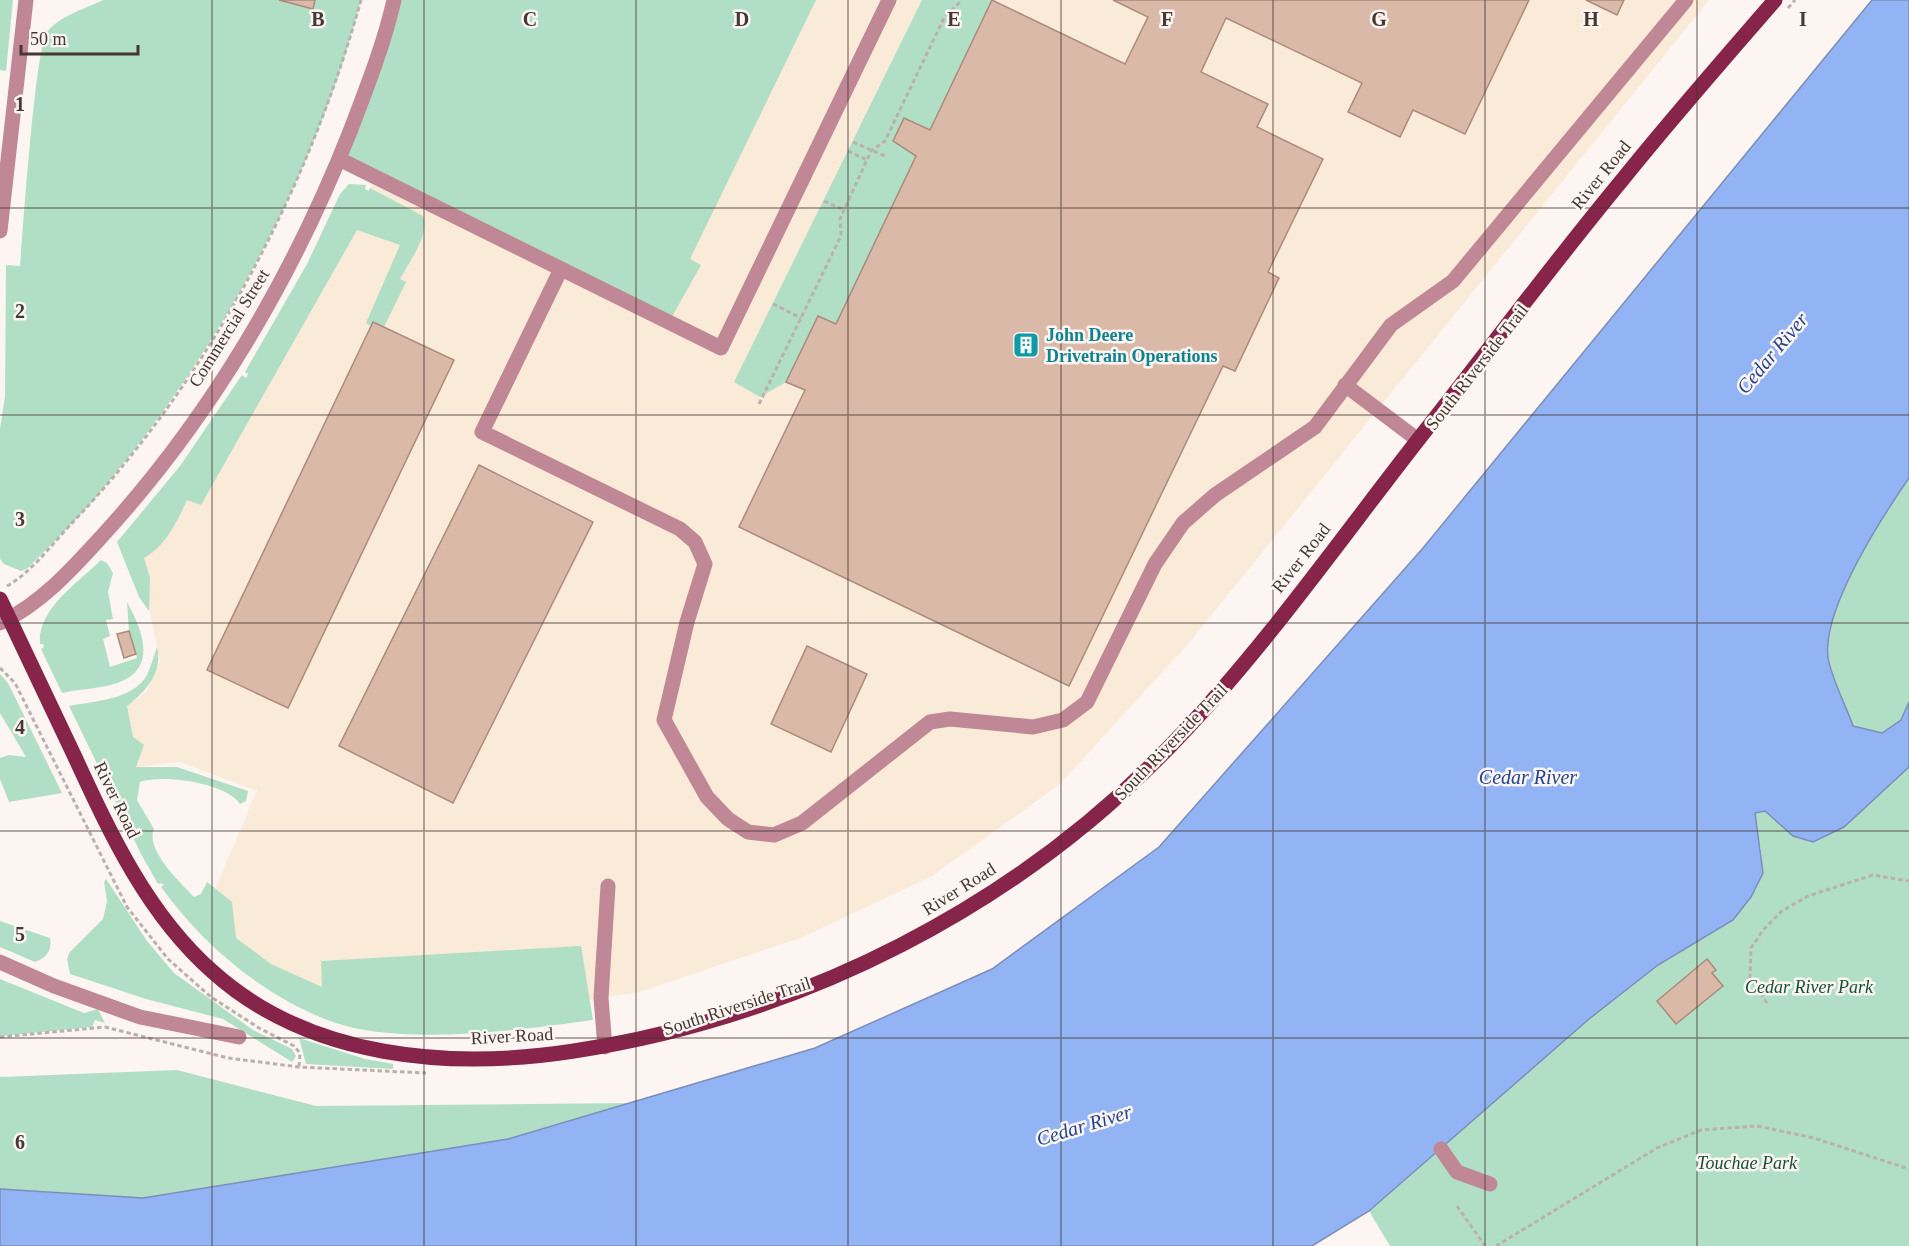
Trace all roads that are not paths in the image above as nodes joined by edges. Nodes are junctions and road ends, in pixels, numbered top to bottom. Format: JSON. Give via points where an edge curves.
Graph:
{"nodes":[{"id":1,"x":26,"y":0,"type":"edge"},
{"id":2,"x":394,"y":0,"type":"edge"},
{"id":3,"x":889,"y":0,"type":"edge"},
{"id":4,"x":1686,"y":0,"type":"edge"},
{"id":5,"x":1781,"y":4,"type":"edge"},
{"id":6,"x":339,"y":159,"type":"junction"},
{"id":7,"x":0,"y":231,"type":"edge"},
{"id":8,"x":561,"y":269,"type":"junction"},
{"id":9,"x":1345,"y":385,"type":"junction"},
{"id":10,"x":1418,"y":440,"type":"junction"},
{"id":11,"x":0,"y":599,"type":"edge"},
{"id":12,"x":5,"y":621,"type":"edge"},
{"id":13,"x":609,"y":885,"type":"dead end"},
{"id":14,"x":0,"y":962,"type":"edge"},
{"id":15,"x":239,"y":1037,"type":"dead end"},
{"id":16,"x":605,"y":1047,"type":"junction"},
{"id":17,"x":1441,"y":1149,"type":"dead end"},
{"id":18,"x":1490,"y":1184,"type":"dead end"}],
"edges":[{"from":1,"to":7,"type":"street"},
{"from":2,"to":6,"type":"street","name":"Commercial Street"},
{"from":3,"to":8,"type":"street","via":[[722,348]]},
{"from":4,"to":9,"type":"street","via":[[1453,281],[1391,325]]},
{"from":5,"to":10,"type":"main road","name":"River Road","via":[[1621,180]]},
{"from":6,"to":8,"type":"street"},
{"from":6,"to":12,"type":"street","name":"Commercial Street","via":[[297,254],[211,396],[129,507],[41,597]]},
{"from":8,"to":9,"type":"street","via":[[482,432],[680,529],[695,542],[705,564],[664,720],[707,797],[728,819],[748,832],[774,835],[802,823],[930,722],[950,719],[1034,727],[1063,720],[1086,702],[1155,564],[1183,523],[1215,495],[1315,427]]},
{"from":9,"to":10,"type":"street"},
{"from":10,"to":16,"type":"main road","name":"River Road","via":[[1211,702],[1135,781],[1052,851],[961,912],[865,964],[722,1018]]},
{"from":11,"to":12,"type":"main road","name":"River Road"},
{"from":12,"to":16,"type":"main road","name":"River Road","via":[[115,843],[159,914],[222,979],[268,1012],[339,1042],[407,1056],[497,1061]]},
{"from":13,"to":16,"type":"street","via":[[601,998]]},
{"from":14,"to":15,"type":"street","via":[[140,1017]]},
{"from":17,"to":18,"type":"street","via":[[1457,1172]]}]}
